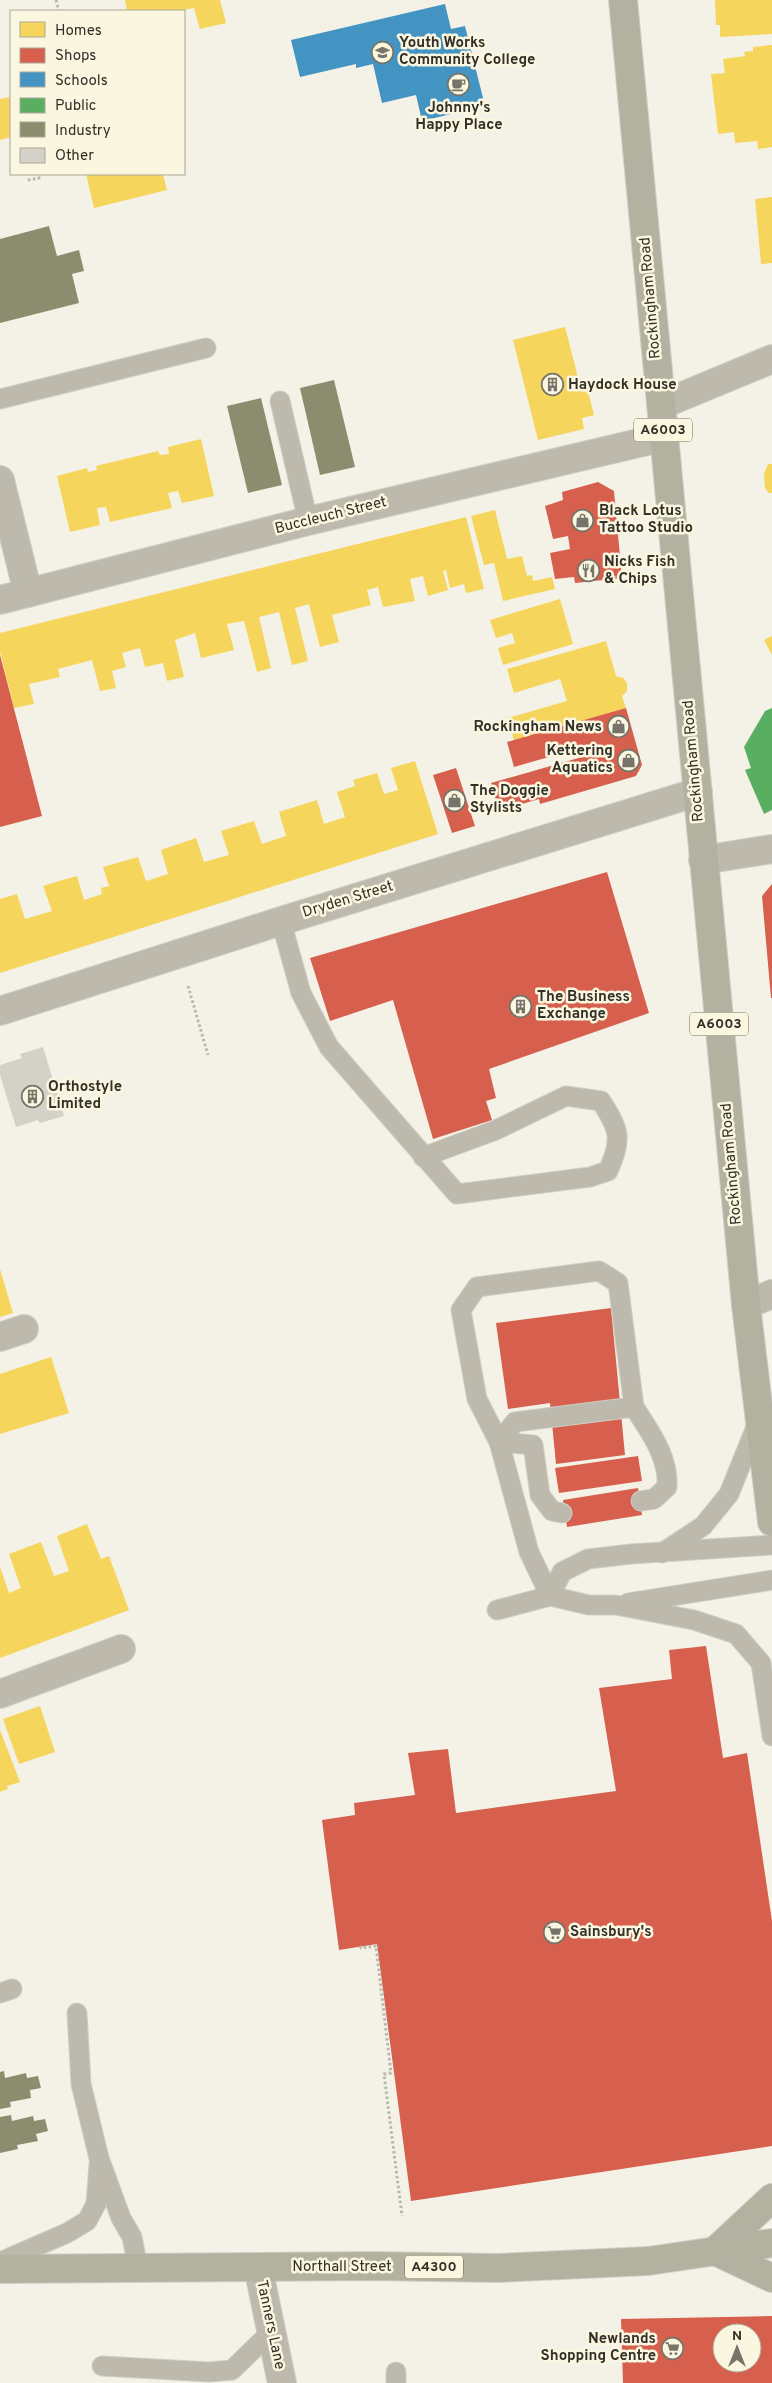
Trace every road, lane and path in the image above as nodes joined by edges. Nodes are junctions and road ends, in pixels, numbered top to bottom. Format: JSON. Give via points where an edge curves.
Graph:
{"nodes":[{"id":1,"x":623,"y":0,"type":"edge"},
{"id":2,"x":38,"y":175,"type":"edge"},
{"id":3,"x":28,"y":180,"type":"dead end"},
{"id":4,"x":206,"y":348,"type":"dead end"},
{"id":5,"x":772,"y":359,"type":"edge"},
{"id":6,"x":0,"y":399,"type":"edge"},
{"id":7,"x":280,"y":401,"type":"dead end"},
{"id":8,"x":661,"y":405,"type":"junction"},
{"id":9,"x":664,"y":437,"type":"junction"},
{"id":10,"x":0,"y":480,"type":"edge"},
{"id":11,"x":308,"y":521,"type":"junction"},
{"id":12,"x":28,"y":593,"type":"junction"},
{"id":13,"x":0,"y":600,"type":"edge"},
{"id":14,"x":698,"y":792,"type":"junction"},
{"id":15,"x":772,"y":849,"type":"edge"},
{"id":16,"x":703,"y":860,"type":"junction"},
{"id":17,"x":282,"y":921,"type":"junction"},
{"id":18,"x":179,"y":954,"type":"junction"},
{"id":19,"x":0,"y":1011,"type":"edge"},
{"id":20,"x":208,"y":1055,"type":"dead end"},
{"id":21,"x":423,"y":1157,"type":"junction"},
{"id":22,"x":772,"y":1294,"type":"edge"},
{"id":23,"x":746,"y":1305,"type":"junction"},
{"id":24,"x":634,"y":1407,"type":"junction"},
{"id":25,"x":759,"y":1419,"type":"junction"},
{"id":26,"x":499,"y":1442,"type":"junction"},
{"id":27,"x":641,"y":1501,"type":"dead end"},
{"id":28,"x":562,"y":1513,"type":"dead end"},
{"id":29,"x":772,"y":1522,"type":"edge"},
{"id":30,"x":772,"y":1545,"type":"edge"},
{"id":31,"x":661,"y":1554,"type":"junction"},
{"id":32,"x":772,"y":1580,"type":"edge"},
{"id":33,"x":550,"y":1596,"type":"junction"},
{"id":34,"x":616,"y":1605,"type":"junction"},
{"id":35,"x":497,"y":1610,"type":"dead end"},
{"id":36,"x":121,"y":1649,"type":"dead end"},
{"id":37,"x":0,"y":1694,"type":"edge"},
{"id":38,"x":772,"y":1736,"type":"edge"},
{"id":39,"x":360,"y":1946,"type":"dead end"},
{"id":40,"x":77,"y":2013,"type":"dead end"},
{"id":41,"x":99,"y":2158,"type":"junction"},
{"id":42,"x":772,"y":2198,"type":"edge"},
{"id":43,"x":402,"y":2216,"type":"dead end"},
{"id":44,"x":772,"y":2243,"type":"edge"},
{"id":45,"x":715,"y":2251,"type":"junction"},
{"id":46,"x":0,"y":2262,"type":"edge"},
{"id":47,"x":138,"y":2268,"type":"junction"},
{"id":48,"x":258,"y":2268,"type":"junction"},
{"id":49,"x":0,"y":2269,"type":"edge"},
{"id":50,"x":772,"y":2278,"type":"edge"},
{"id":51,"x":271,"y":2332,"type":"junction"},
{"id":52,"x":102,"y":2366,"type":"dead end"},
{"id":53,"x":282,"y":2383,"type":"edge"}],
"edges":[{"from":1,"to":8,"type":"main road","name":"Rockingham Road","number":"A6003"},
{"from":2,"to":3,"type":"path","via":[[39,178]]},
{"from":4,"to":6,"type":"lane"},
{"from":5,"to":8,"type":"street"},
{"from":7,"to":11,"type":"lane"},
{"from":8,"to":9,"type":"main road","name":"Rockingham Road","number":"A6003"},
{"from":9,"to":11,"type":"street","name":"Buccleuch Street"},
{"from":9,"to":14,"type":"main road","name":"Rockingham Road","number":"A6003"},
{"from":10,"to":12,"type":"street"},
{"from":11,"to":12,"type":"street","name":"Buccleuch Street"},
{"from":12,"to":13,"type":"street","name":"Buccleuch Street"},
{"from":14,"to":16,"type":"main road","name":"Rockingham Road","number":"A6003"},
{"from":14,"to":17,"type":"street","name":"Dryden Street"},
{"from":15,"to":16,"type":"street"},
{"from":16,"to":23,"type":"main road","name":"Rockingham Road","number":"A6003"},
{"from":17,"to":18,"type":"street","name":"Dryden Street"},
{"from":17,"to":21,"type":"lane","via":[[301,993],[329,1047]]},
{"from":18,"to":19,"type":"street","name":"Dryden Street"},
{"from":18,"to":20,"type":"path"},
{"from":21,"to":21,"type":"lane","via":[[457,1194],[590,1177],[608,1171],[618,1150],[615,1123],[601,1101],[566,1096],[496,1130]]},
{"from":22,"to":23,"type":"street"},
{"from":23,"to":25,"type":"main road","name":"Rockingham Road","number":"A6003"},
{"from":24,"to":26,"type":"lane","via":[[515,1422]]},
{"from":24,"to":26,"type":"lane","via":[[618,1283],[599,1271],[477,1287],[461,1310],[477,1399]]},
{"from":24,"to":27,"type":"lane","via":[[658,1446],[668,1474],[667,1487],[654,1499]]},
{"from":25,"to":29,"type":"main road","name":"Rockingham Road","number":"A6003"},
{"from":25,"to":31,"type":"lane","via":[[728,1494],[703,1526]]},
{"from":26,"to":28,"type":"lane","via":[[533,1445],[540,1496],[552,1511]]},
{"from":26,"to":33,"type":"lane","via":[[529,1552]]},
{"from":30,"to":31,"type":"lane"},
{"from":31,"to":33,"type":"lane","via":[[588,1559],[562,1572]]},
{"from":32,"to":34,"type":"lane"},
{"from":33,"to":34,"type":"lane","via":[[589,1605]]},
{"from":33,"to":35,"type":"lane"},
{"from":34,"to":38,"type":"lane","via":[[694,1620],[736,1634],[760,1663]]},
{"from":36,"to":37,"type":"street"},
{"from":39,"to":43,"type":"path","via":[[376,1946],[391,2073],[384,2074]]},
{"from":40,"to":41,"type":"lane","via":[[81,2084]]},
{"from":41,"to":46,"type":"lane","via":[[96,2204],[87,2221]]},
{"from":41,"to":47,"type":"lane","via":[[121,2218],[132,2237]]},
{"from":42,"to":45,"type":"main road"},
{"from":44,"to":45,"type":"main road","name":"Northall Street","number":"A4300"},
{"from":45,"to":48,"type":"main road","name":"Northall Street","number":"A4300","via":[[648,2260],[497,2268]]},
{"from":45,"to":50,"type":"main road"},
{"from":47,"to":48,"type":"main road","name":"Northall Street","number":"A4300"},
{"from":47,"to":49,"type":"main road","name":"Northall Street","number":"A4300"},
{"from":48,"to":51,"type":"street","name":"Tanners Lane"},
{"from":51,"to":52,"type":"lane","via":[[232,2370],[208,2372]]},
{"from":51,"to":53,"type":"street","name":"Tanners Lane"}]}
